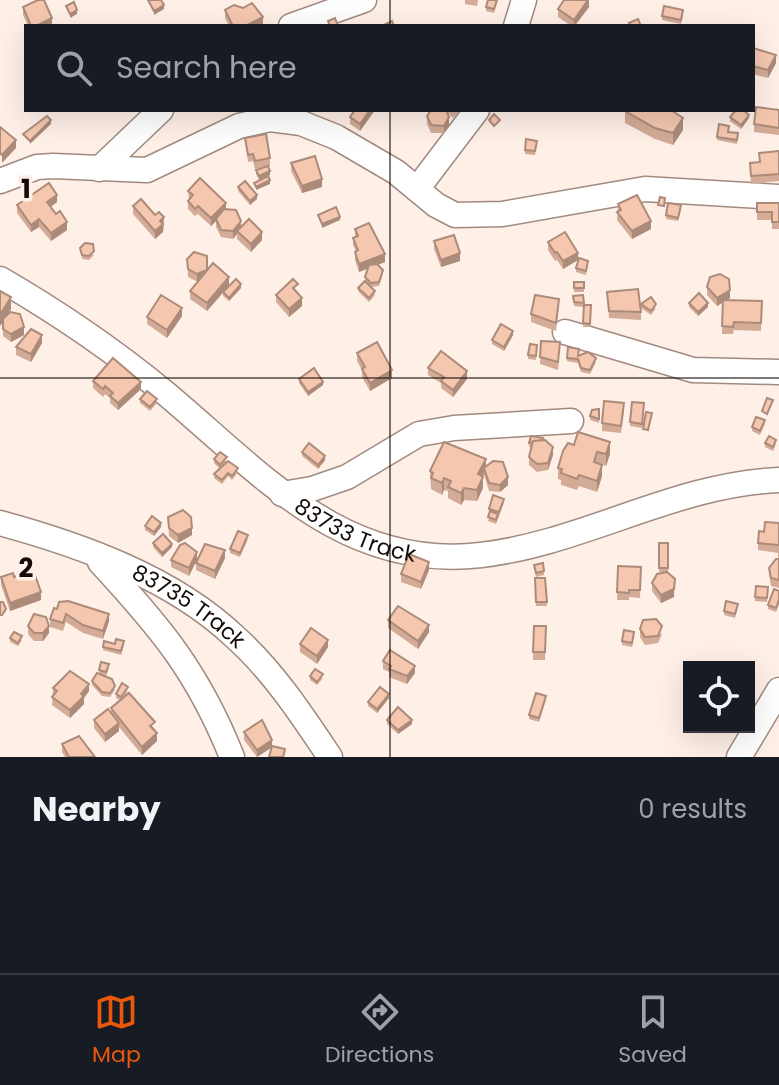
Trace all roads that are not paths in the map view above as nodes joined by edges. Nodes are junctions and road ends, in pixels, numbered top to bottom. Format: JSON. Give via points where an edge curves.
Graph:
{"nodes":[{"id":1,"x":364,"y":0,"type":"edge"},
{"id":2,"x":524,"y":0,"type":"edge"},
{"id":3,"x":297,"y":24,"type":"edge"},
{"id":4,"x":517,"y":24,"type":"edge"},
{"id":5,"x":159,"y":112,"type":"edge"},
{"id":6,"x":475,"y":112,"type":"edge"},
{"id":7,"x":99,"y":169,"type":"junction"},
{"id":8,"x":0,"y":181,"type":"edge"},
{"id":9,"x":417,"y":189,"type":"junction"},
{"id":10,"x":779,"y":197,"type":"edge"},
{"id":11,"x":0,"y":279,"type":"edge"},
{"id":12,"x":565,"y":332,"type":"dead end"},
{"id":13,"x":779,"y":372,"type":"edge"},
{"id":14,"x":571,"y":421,"type":"dead end"},
{"id":15,"x":779,"y":480,"type":"edge"},
{"id":16,"x":282,"y":494,"type":"junction"},
{"id":17,"x":0,"y":523,"type":"edge"},
{"id":18,"x":92,"y":553,"type":"junction"},
{"id":19,"x":779,"y":690,"type":"edge"},
{"id":20,"x":232,"y":757,"type":"edge"},
{"id":21,"x":330,"y":757,"type":"edge"},
{"id":22,"x":739,"y":757,"type":"edge"}],
"edges":[{"from":1,"to":3,"type":"street"},
{"from":2,"to":4,"type":"street"},
{"from":5,"to":7,"type":"street"},
{"from":6,"to":9,"type":"street"},
{"from":7,"to":8,"type":"street","via":[[37,167]]},
{"from":7,"to":9,"type":"street","via":[[147,170],[239,126],[270,119],[327,133]]},
{"from":9,"to":10,"type":"street","via":[[447,212],[474,216],[645,189]]},
{"from":11,"to":16,"type":"street","name":"83733 Track","via":[[136,370]]},
{"from":12,"to":13,"type":"street","via":[[693,370]]},
{"from":14,"to":16,"type":"street","via":[[419,434],[347,477]]},
{"from":15,"to":16,"type":"street","name":"83733 Track","via":[[701,490],[515,548],[453,556],[362,539]]},
{"from":17,"to":18,"type":"street","name":"83735 Track"},
{"from":18,"to":20,"type":"street","via":[[177,649]]},
{"from":18,"to":21,"type":"street","name":"83735 Track","via":[[182,598],[234,635]]},
{"from":19,"to":22,"type":"street"}]}
